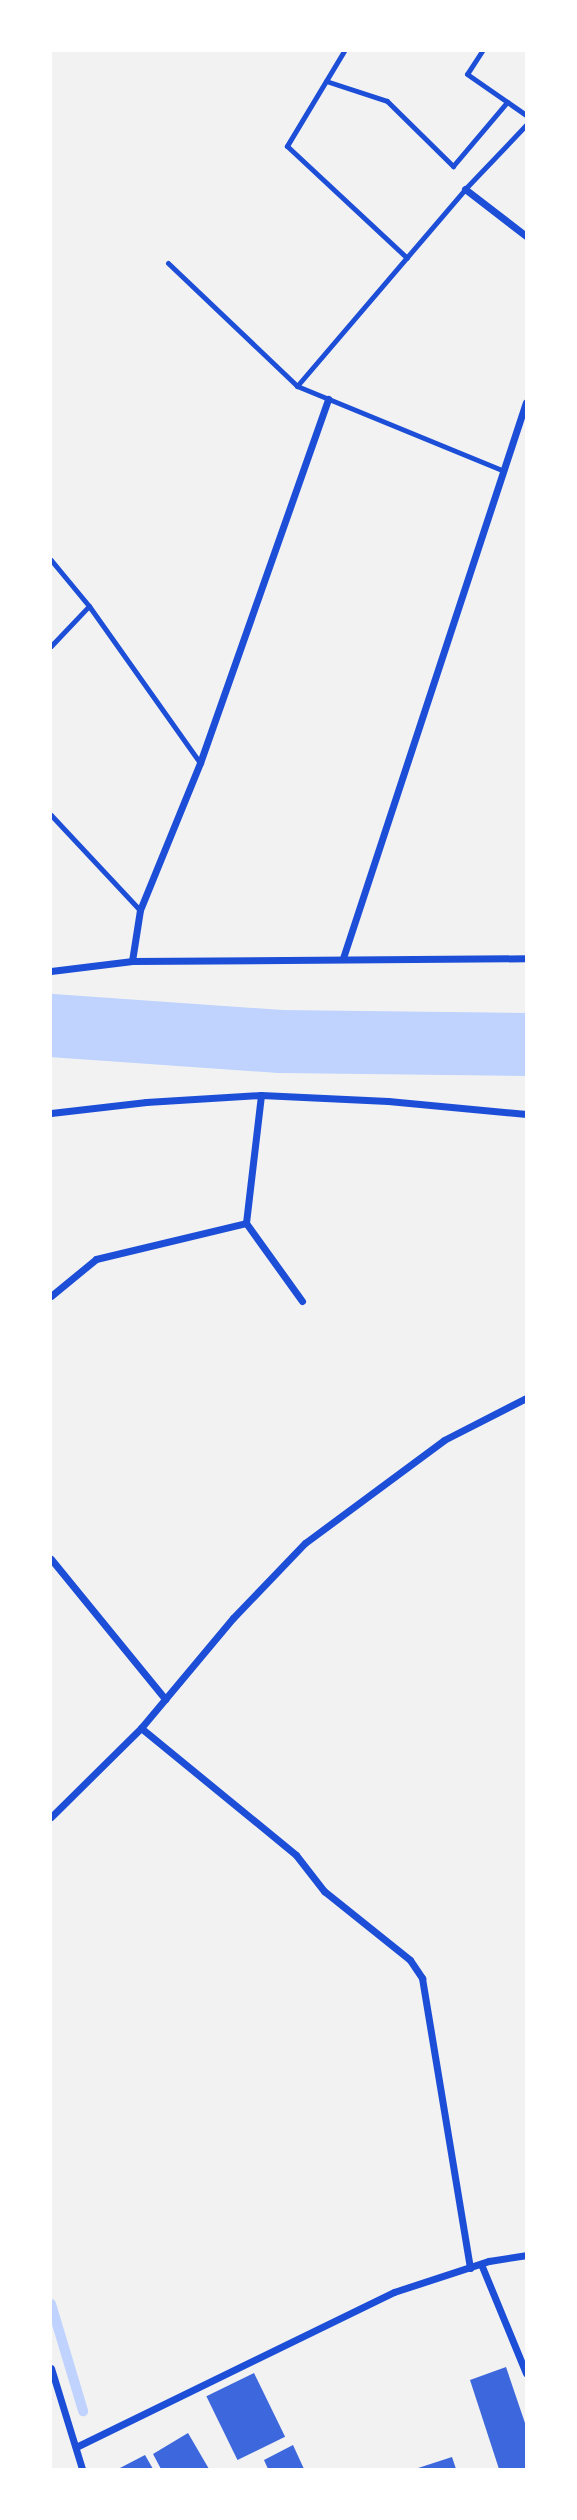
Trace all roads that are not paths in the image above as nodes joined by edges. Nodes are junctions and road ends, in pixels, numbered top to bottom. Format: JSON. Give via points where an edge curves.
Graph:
{"nodes":[{"id":1,"x":344,"y":51,"type":"edge"},
{"id":2,"x":482,"y":51,"type":"edge"},
{"id":3,"x":326,"y":81,"type":"junction"},
{"id":4,"x":507,"y":102,"type":"junction"},
{"id":5,"x":526,"y":115,"type":"edge"},
{"id":6,"x":526,"y":125,"type":"edge"},
{"id":7,"x":466,"y":189,"type":"junction"},
{"id":8,"x":526,"y":236,"type":"edge"},
{"id":9,"x":407,"y":258,"type":"junction"},
{"id":10,"x":168,"y":262,"type":"dead end"},
{"id":11,"x":297,"y":386,"type":"junction"},
{"id":12,"x":327,"y":398,"type":"junction"},
{"id":13,"x":526,"y":402,"type":"edge"},
{"id":14,"x":502,"y":470,"type":"junction"},
{"id":15,"x":51,"y":560,"type":"edge"},
{"id":16,"x":89,"y":606,"type":"junction"},
{"id":17,"x":51,"y":646,"type":"edge"},
{"id":18,"x":200,"y":764,"type":"junction"},
{"id":19,"x":51,"y":815,"type":"edge"},
{"id":20,"x":140,"y":910,"type":"junction"},
{"id":21,"x":343,"y":958,"type":"junction"},
{"id":22,"x":526,"y":958,"type":"edge"},
{"id":23,"x":132,"y":961,"type":"junction"},
{"id":24,"x":51,"y":971,"type":"edge"},
{"id":25,"x":261,"y":1096,"type":"junction"},
{"id":26,"x":51,"y":1113,"type":"edge"},
{"id":27,"x":526,"y":1114,"type":"edge"},
{"id":28,"x":246,"y":1223,"type":"junction"},
{"id":29,"x":51,"y":1296,"type":"edge"},
{"id":30,"x":302,"y":1301,"type":"dead end"},
{"id":31,"x":526,"y":1398,"type":"edge"},
{"id":32,"x":51,"y":1559,"type":"edge"},
{"id":33,"x":165,"y":1699,"type":"junction"},
{"id":34,"x":141,"y":1728,"type":"junction"},
{"id":35,"x":51,"y":1817,"type":"edge"},
{"id":36,"x":526,"y":2255,"type":"edge"},
{"id":37,"x":481,"y":2264,"type":"junction"},
{"id":38,"x":470,"y":2268,"type":"junction"},
{"id":39,"x":51,"y":2368,"type":"edge"},
{"id":40,"x":526,"y":2373,"type":"edge"},
{"id":41,"x":76,"y":2447,"type":"junction"},
{"id":42,"x":82,"y":2469,"type":"edge"}],
"edges":[{"from":1,"to":3,"type":"lane"},
{"from":2,"to":4,"type":"lane","via":[[467,74]]},
{"from":3,"to":4,"type":"lane","via":[[387,102],[453,166]]},
{"from":3,"to":9,"type":"lane","via":[[287,146]]},
{"from":4,"to":5,"type":"lane"},
{"from":6,"to":7,"type":"lane"},
{"from":7,"to":8,"type":"street"},
{"from":7,"to":9,"type":"lane"},
{"from":9,"to":11,"type":"lane"},
{"from":10,"to":11,"type":"lane"},
{"from":11,"to":12,"type":"lane"},
{"from":12,"to":14,"type":"lane"},
{"from":12,"to":18,"type":"street"},
{"from":13,"to":14,"type":"street"},
{"from":14,"to":21,"type":"street"},
{"from":15,"to":16,"type":"lane"},
{"from":16,"to":17,"type":"lane"},
{"from":16,"to":18,"type":"lane"},
{"from":18,"to":20,"type":"street"},
{"from":19,"to":20,"type":"lane"},
{"from":20,"to":23,"type":"street"},
{"from":21,"to":22,"type":"street"},
{"from":21,"to":23,"type":"street"},
{"from":23,"to":24,"type":"street"},
{"from":25,"to":26,"type":"street","via":[[146,1101]]},
{"from":25,"to":27,"type":"street","via":[[388,1101]]},
{"from":25,"to":28,"type":"street"},
{"from":28,"to":29,"type":"street","via":[[96,1259]]},
{"from":28,"to":30,"type":"street"},
{"from":31,"to":33,"type":"street","via":[[444,1440],[305,1542]]},
{"from":32,"to":33,"type":"street"},
{"from":33,"to":34,"type":"street"},
{"from":34,"to":35,"type":"street"},
{"from":34,"to":38,"type":"street","via":[[296,1855],[324,1891],[410,1960],[422,1978]]},
{"from":36,"to":37,"type":"street"},
{"from":37,"to":38,"type":"street"},
{"from":37,"to":40,"type":"street"},
{"from":38,"to":41,"type":"street","via":[[394,2292]]},
{"from":39,"to":41,"type":"street"},
{"from":41,"to":42,"type":"street"}]}
